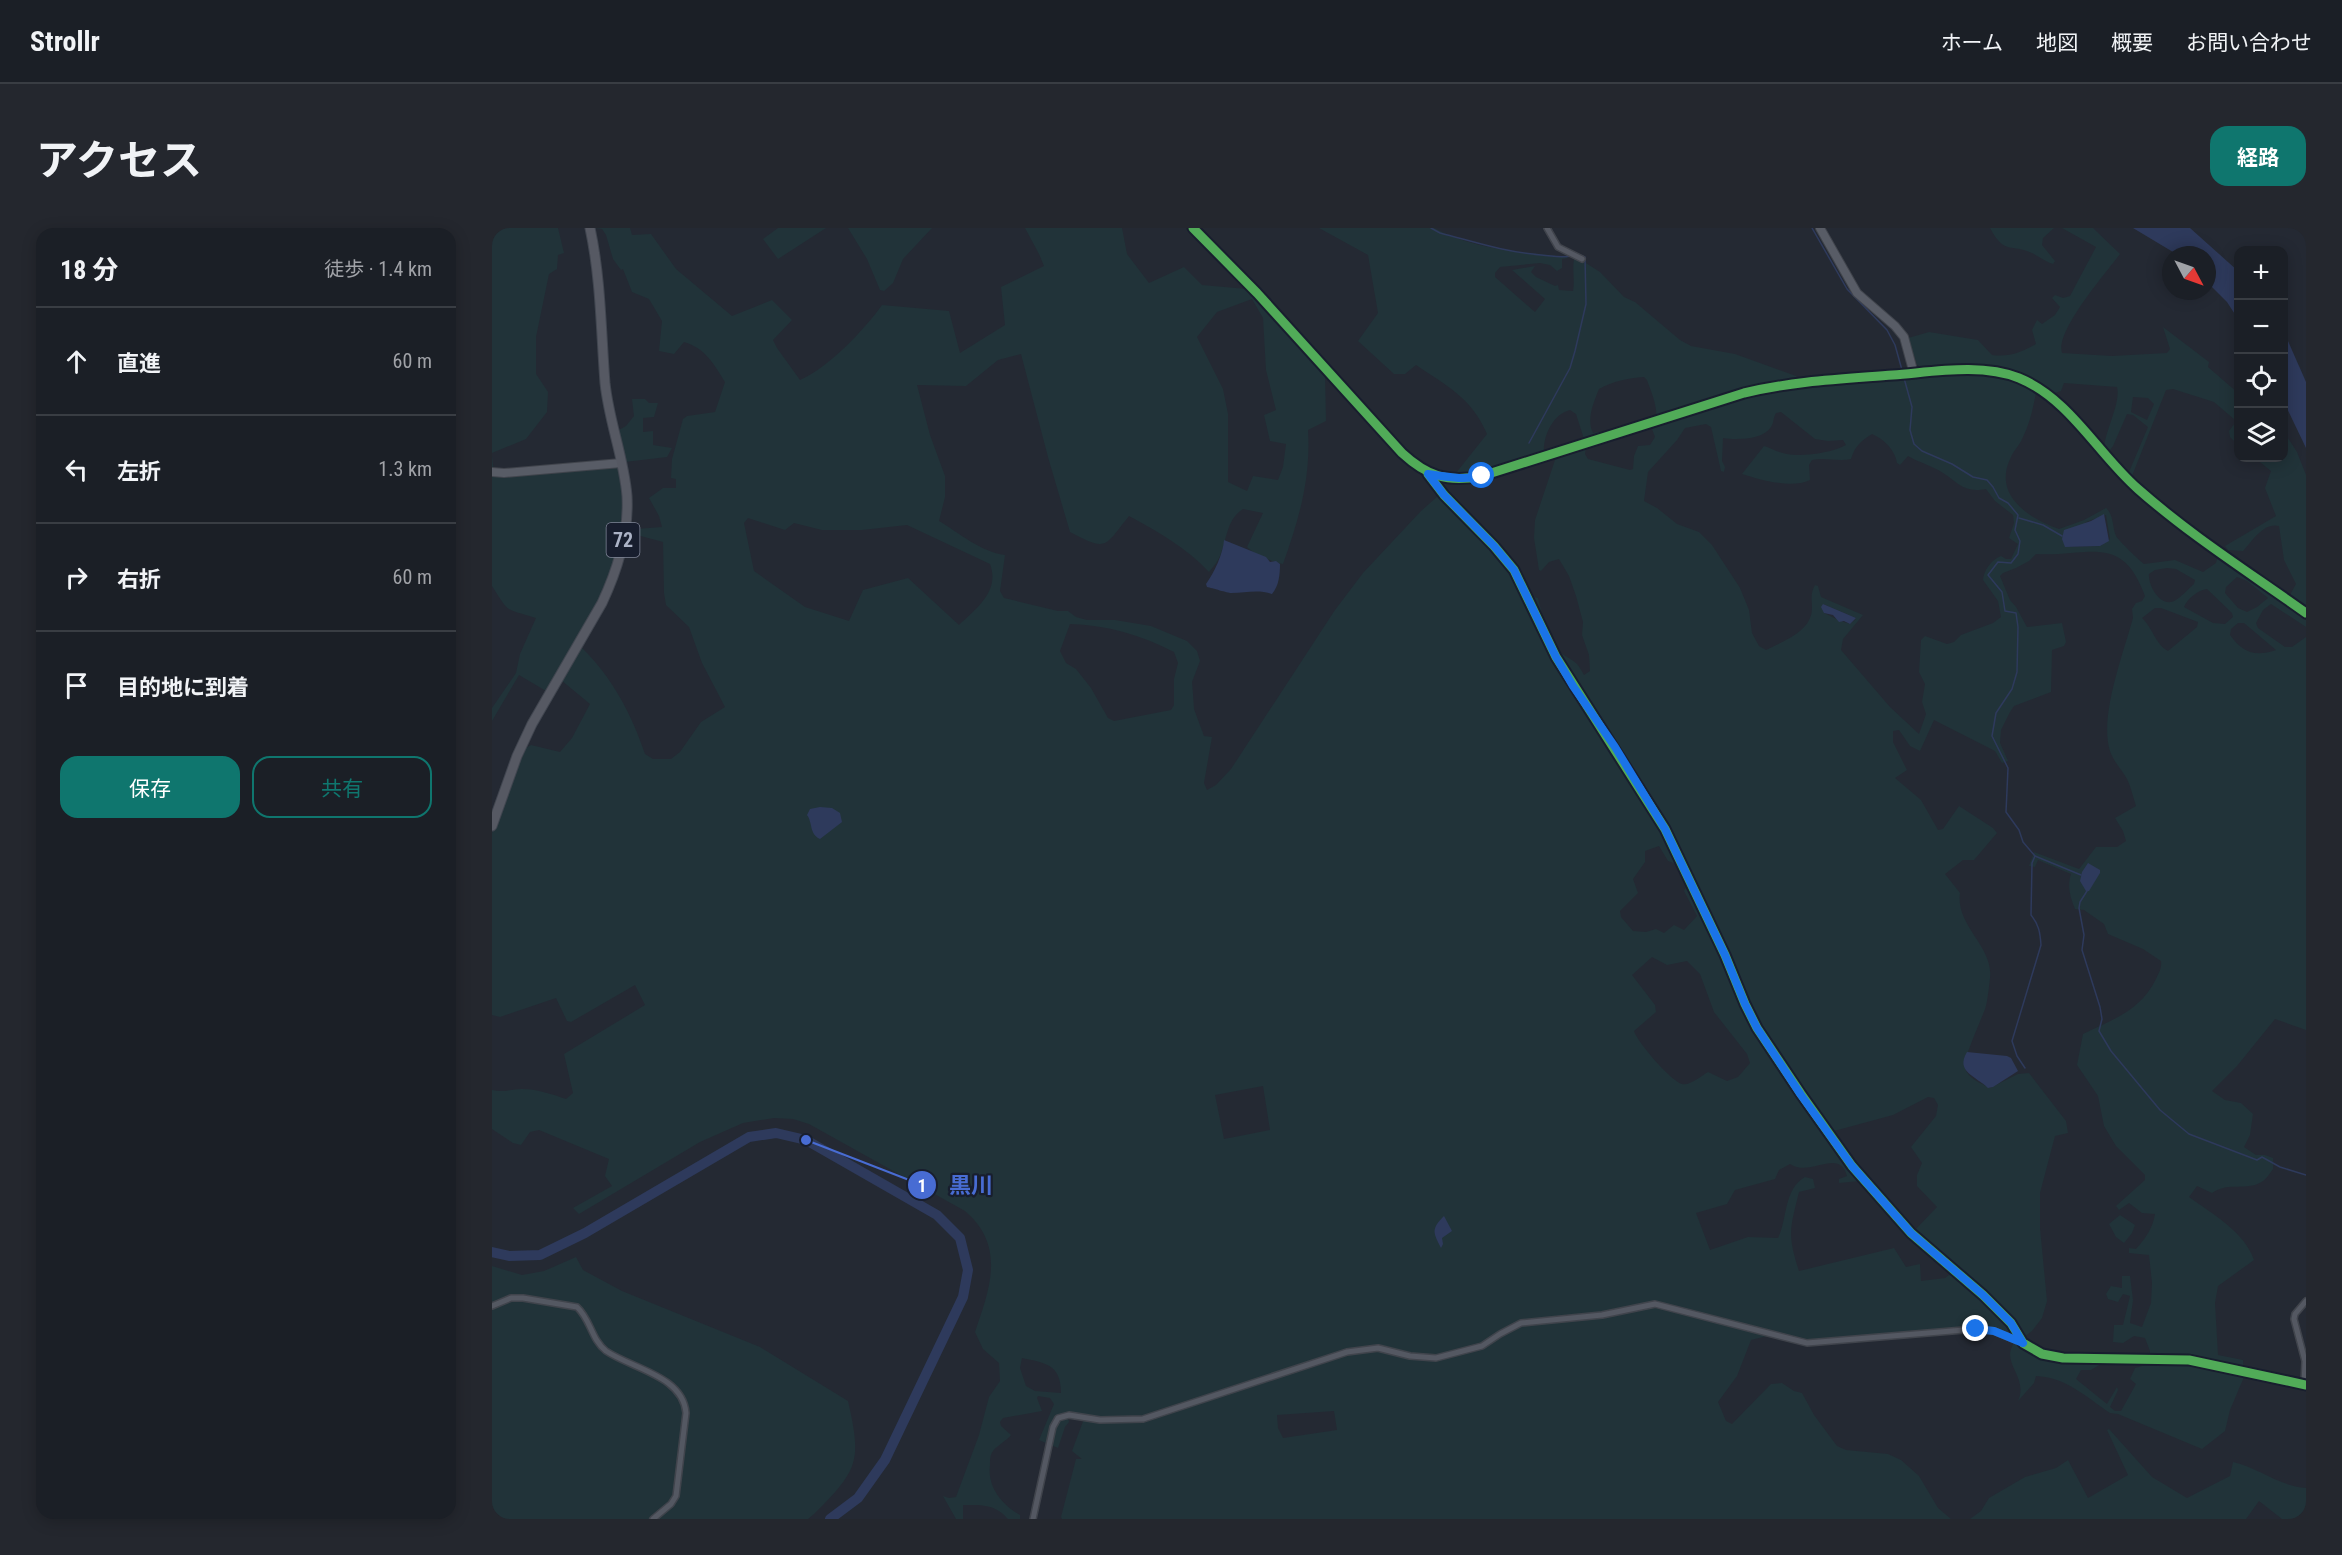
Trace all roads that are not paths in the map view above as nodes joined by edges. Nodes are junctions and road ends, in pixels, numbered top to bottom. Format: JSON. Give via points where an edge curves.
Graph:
{"nodes":[{"id":1,"x":590,"y":228,"type":"edge"},
{"id":2,"x":1193,"y":228,"type":"edge"},
{"id":3,"x":1547,"y":228,"type":"edge"},
{"id":4,"x":1820,"y":228,"type":"edge"},
{"id":5,"x":1582,"y":259,"type":"dead end"},
{"id":6,"x":1914,"y":374,"type":"junction"},
{"id":7,"x":621,"y":463,"type":"junction"},
{"id":8,"x":492,"y":472,"type":"edge"},
{"id":9,"x":1428,"y":474,"type":"junction"},
{"id":10,"x":2306,"y":613,"type":"edge"},
{"id":11,"x":492,"y":826,"type":"edge"},
{"id":12,"x":2306,"y":1301,"type":"edge"},
{"id":13,"x":492,"y":1306,"type":"edge"},
{"id":14,"x":2023,"y":1343,"type":"junction"},
{"id":15,"x":2305,"y":1385,"type":"edge"},
{"id":16,"x":653,"y":1519,"type":"edge"},
{"id":17,"x":1033,"y":1519,"type":"edge"}],
"edges":[{"from":1,"to":7,"type":"main road","number":"72","via":[[598,279],[605,386]]},
{"from":2,"to":9,"type":"street","via":[[1402,453]]},
{"from":3,"to":5,"type":"street","via":[[1558,247]]},
{"from":4,"to":6,"type":"street","via":[[1857,293],[1904,337]]},
{"from":6,"to":9,"type":"street","via":[[1771,387],[1482,476],[1453,478]]},
{"from":6,"to":10,"type":"street","via":[[2003,373],[2041,390],[2154,504]]},
{"from":7,"to":8,"type":"street"},
{"from":7,"to":11,"type":"main road","number":"72","via":[[626,515],[609,587],[532,724]]},
{"from":9,"to":14,"type":"street","via":[[1514,570],[1567,676],[1665,829],[1757,1028],[1801,1095],[1852,1166],[1911,1233],[1983,1295],[2011,1323]]},
{"from":12,"to":15,"type":"street","via":[[2294,1319],[2305,1361]]},
{"from":13,"to":16,"type":"street","via":[[511,1298],[577,1306],[597,1344],[677,1389],[686,1413],[679,1487],[671,1504]]},
{"from":14,"to":15,"type":"street","via":[[2051,1357],[2189,1360]]},
{"from":14,"to":17,"type":"street","via":[[1994,1331],[1976,1329],[1807,1343],[1655,1304],[1602,1315],[1521,1323],[1482,1346],[1436,1358],[1378,1348],[1347,1352],[1143,1419],[1100,1420],[1069,1415],[1058,1418]]}]}
